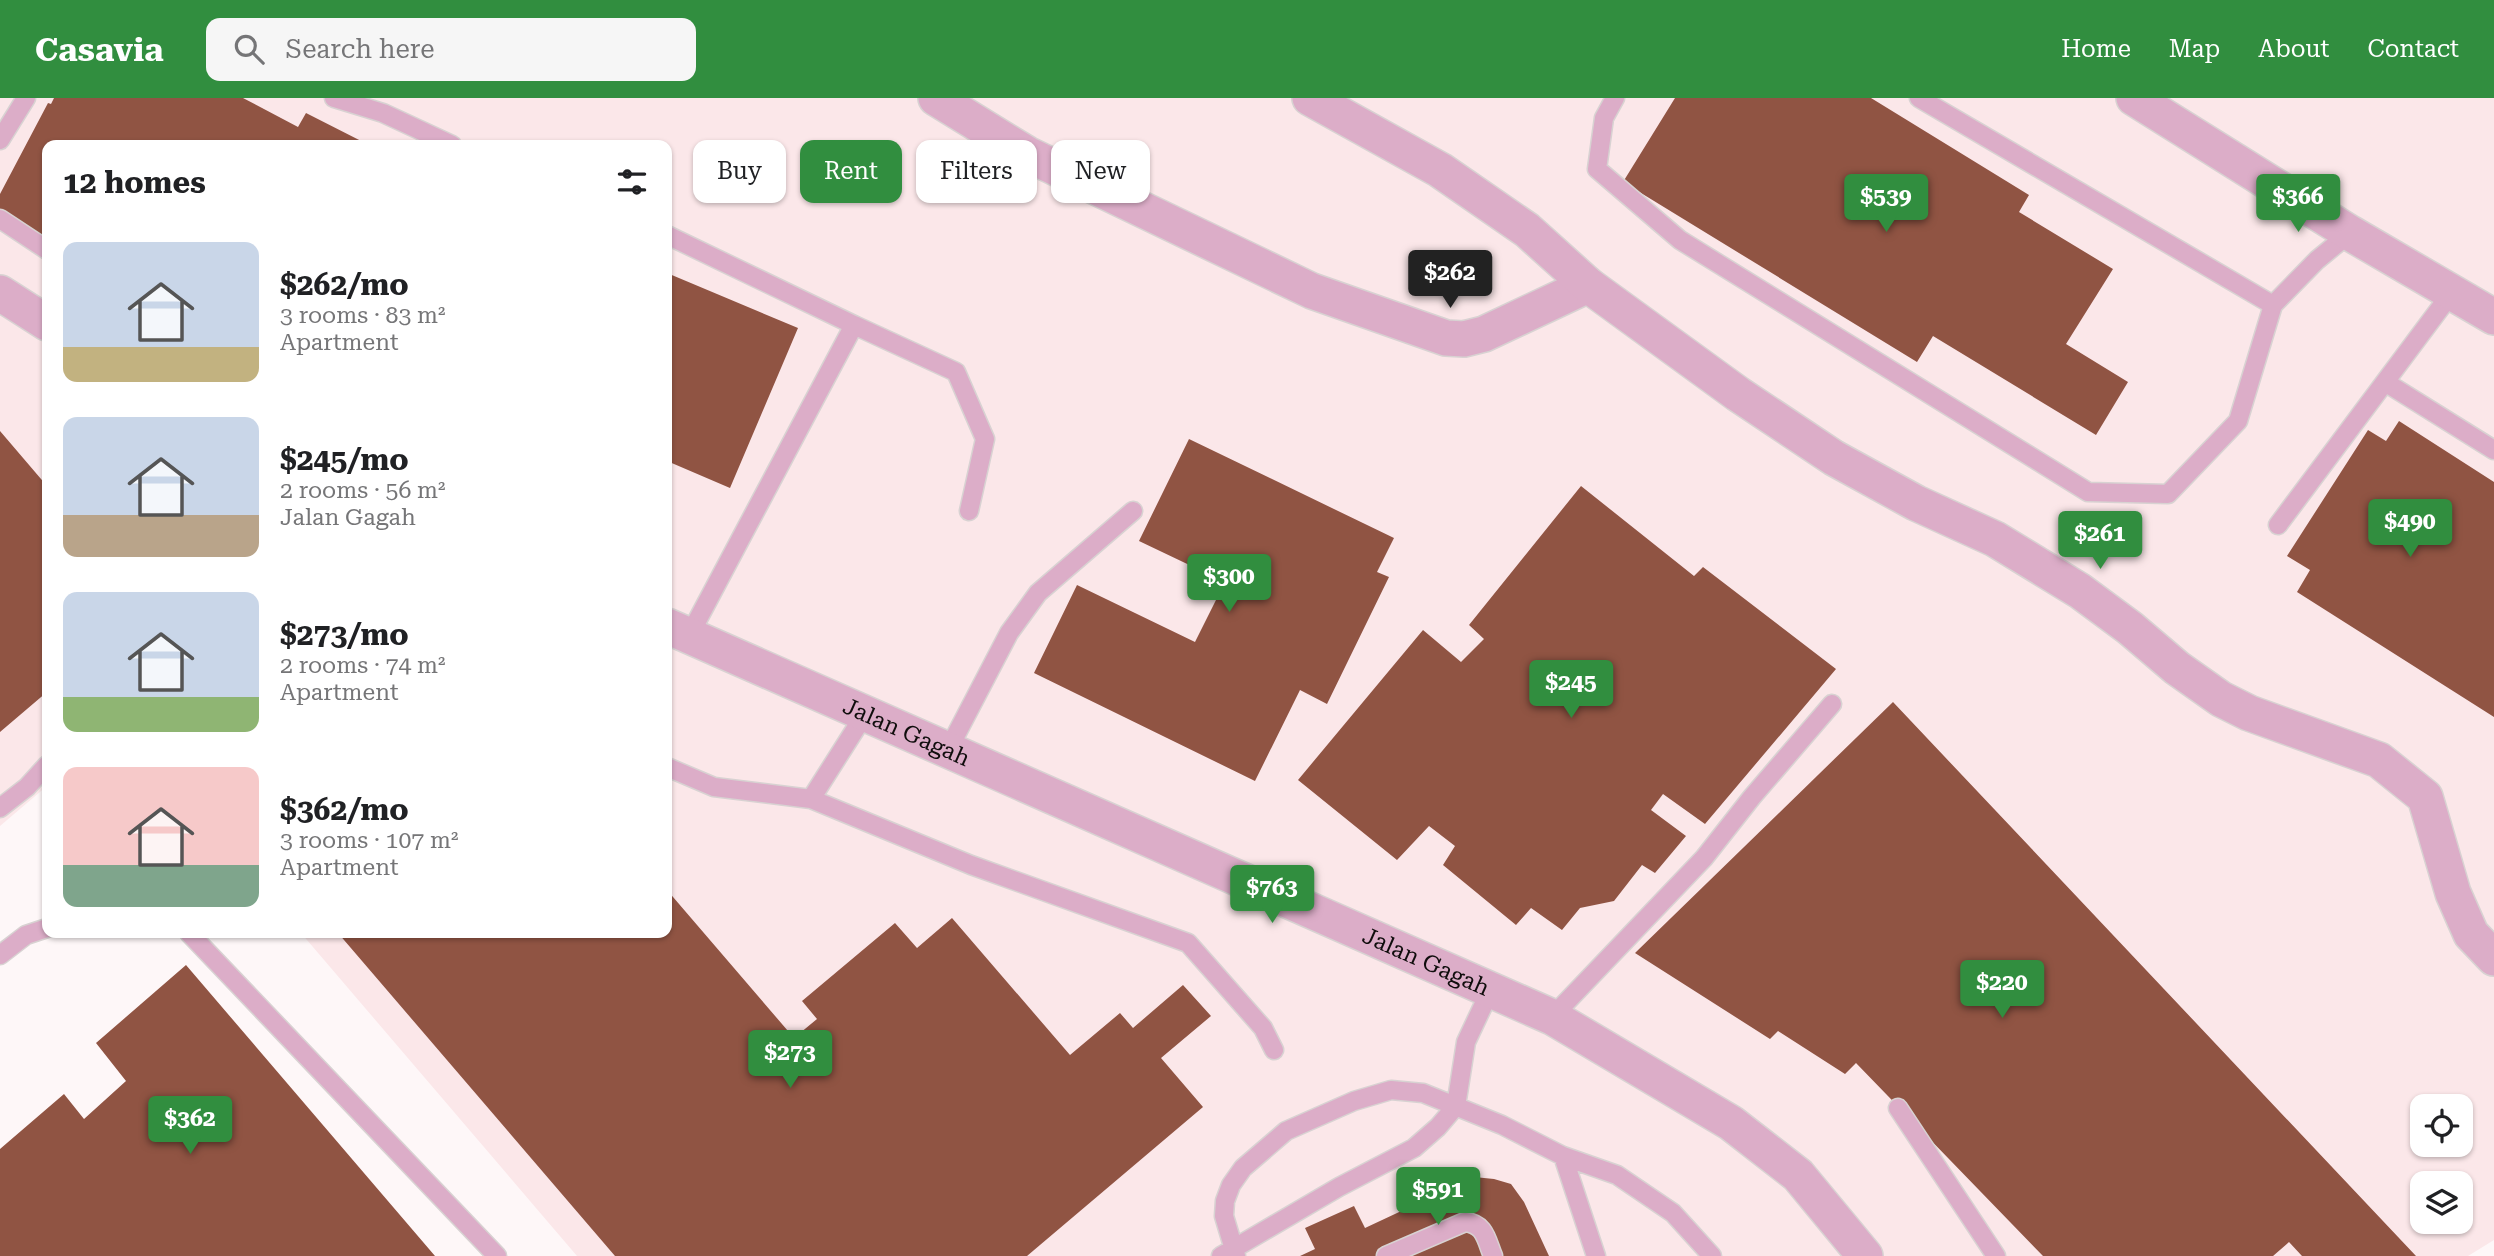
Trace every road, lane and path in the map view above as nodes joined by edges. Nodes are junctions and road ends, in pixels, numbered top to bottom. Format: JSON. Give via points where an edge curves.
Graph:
{"nodes":[{"id":1,"x":26,"y":98,"type":"edge"},
{"id":2,"x":334,"y":98,"type":"edge"},
{"id":3,"x":936,"y":98,"type":"edge"},
{"id":4,"x":1310,"y":98,"type":"edge"},
{"id":5,"x":1615,"y":98,"type":"edge"},
{"id":6,"x":1919,"y":98,"type":"edge"},
{"id":7,"x":2134,"y":98,"type":"edge"},
{"id":8,"x":0,"y":140,"type":"edge"},
{"id":9,"x":441,"y":140,"type":"edge"},
{"id":10,"x":0,"y":219,"type":"edge"},
{"id":11,"x":2350,"y":233,"type":"junction"},
{"id":12,"x":672,"y":237,"type":"edge"},
{"id":13,"x":42,"y":247,"type":"edge"},
{"id":14,"x":1588,"y":285,"type":"junction"},
{"id":15,"x":2453,"y":291,"type":"junction"},
{"id":16,"x":0,"y":293,"type":"edge"},
{"id":17,"x":2273,"y":305,"type":"junction"},
{"id":18,"x":2494,"y":317,"type":"edge"},
{"id":19,"x":42,"y":320,"type":"edge"},
{"id":20,"x":854,"y":326,"type":"junction"},
{"id":21,"x":2385,"y":382,"type":"junction"},
{"id":22,"x":2494,"y":450,"type":"edge"},
{"id":23,"x":1133,"y":510,"type":"dead end"},
{"id":24,"x":969,"y":511,"type":"dead end"},
{"id":25,"x":2278,"y":525,"type":"dead end"},
{"id":26,"x":678,"y":631,"type":"edge"},
{"id":27,"x":1832,"y":704,"type":"dead end"},
{"id":28,"x":865,"y":714,"type":"junction"},
{"id":29,"x":948,"y":750,"type":"junction"},
{"id":30,"x":672,"y":769,"type":"edge"},
{"id":31,"x":42,"y":770,"type":"edge"},
{"id":32,"x":811,"y":799,"type":"junction"},
{"id":33,"x":0,"y":808,"type":"edge"},
{"id":34,"x":42,"y":930,"type":"edge"},
{"id":35,"x":195,"y":938,"type":"edge"},
{"id":36,"x":0,"y":955,"type":"edge"},
{"id":37,"x":2494,"y":958,"type":"edge"},
{"id":38,"x":1490,"y":991,"type":"junction"},
{"id":39,"x":1552,"y":1017,"type":"junction"},
{"id":40,"x":1274,"y":1050,"type":"dead end"},
{"id":41,"x":1456,"y":1106,"type":"junction"},
{"id":42,"x":1898,"y":1108,"type":"dead end"},
{"id":43,"x":1563,"y":1156,"type":"junction"},
{"id":44,"x":1230,"y":1253,"type":"edge"},
{"id":45,"x":497,"y":1256,"type":"edge"},
{"id":46,"x":1386,"y":1256,"type":"edge"},
{"id":47,"x":1493,"y":1256,"type":"edge"},
{"id":48,"x":1596,"y":1256,"type":"edge"},
{"id":49,"x":1712,"y":1256,"type":"edge"},
{"id":50,"x":1865,"y":1256,"type":"edge"},
{"id":51,"x":1996,"y":1256,"type":"edge"}],
"edges":[{"from":1,"to":8,"type":"lane"},
{"from":2,"to":9,"type":"lane","via":[[383,113]]},
{"from":3,"to":14,"type":"street","via":[[1027,154],[1312,291],[1446,338],[1484,334]]},
{"from":4,"to":14,"type":"street","via":[[1440,170],[1527,229]]},
{"from":5,"to":17,"type":"lane","via":[[1604,118],[1597,169],[1680,240],[2088,492],[2168,494],[2238,421]]},
{"from":6,"to":17,"type":"lane"},
{"from":7,"to":11,"type":"street"},
{"from":10,"to":13,"type":"lane"},
{"from":11,"to":15,"type":"street"},
{"from":11,"to":17,"type":"lane","via":[[2316,260]]},
{"from":12,"to":20,"type":"lane"},
{"from":14,"to":37,"type":"street","via":[[1834,458],[1995,539],[2080,591],[2221,699],[2379,760],[2425,797],[2453,893],[2471,934]]},
{"from":15,"to":18,"type":"street"},
{"from":15,"to":21,"type":"lane"},
{"from":16,"to":19,"type":"street"},
{"from":20,"to":24,"type":"lane","via":[[956,372],[985,439]]},
{"from":20,"to":26,"type":"lane"},
{"from":21,"to":22,"type":"lane"},
{"from":21,"to":25,"type":"lane"},
{"from":23,"to":29,"type":"lane","via":[[1038,593],[1009,633]]},
{"from":26,"to":28,"type":"street","name":"Jalan Gagah"},
{"from":27,"to":39,"type":"lane","via":[[1704,858]]},
{"from":28,"to":29,"type":"street","name":"Jalan Gagah"},
{"from":28,"to":32,"type":"lane"},
{"from":29,"to":38,"type":"street","name":"Jalan Gagah"},
{"from":30,"to":32,"type":"lane","via":[[714,787]]},
{"from":31,"to":33,"type":"lane"},
{"from":32,"to":40,"type":"lane","via":[[971,865],[1188,943],[1263,1028]]},
{"from":34,"to":36,"type":"lane"},
{"from":35,"to":45,"type":"lane"},
{"from":38,"to":39,"type":"street","name":"Jalan Gagah"},
{"from":38,"to":41,"type":"lane","via":[[1466,1042]]},
{"from":39,"to":50,"type":"street","name":"Jalan Gagah","via":[[1731,1123],[1798,1175]]},
{"from":41,"to":43,"type":"lane"},
{"from":41,"to":44,"type":"lane","via":[[1414,1148]]},
{"from":41,"to":44,"type":"lane","via":[[1423,1093],[1391,1090],[1286,1131],[1230,1185],[1224,1216]]},
{"from":42,"to":51,"type":"lane"},
{"from":43,"to":48,"type":"lane"},
{"from":43,"to":49,"type":"lane","via":[[1617,1175],[1673,1213]]},
{"from":46,"to":47,"type":"lane","via":[[1465,1222],[1481,1228]]}]}
